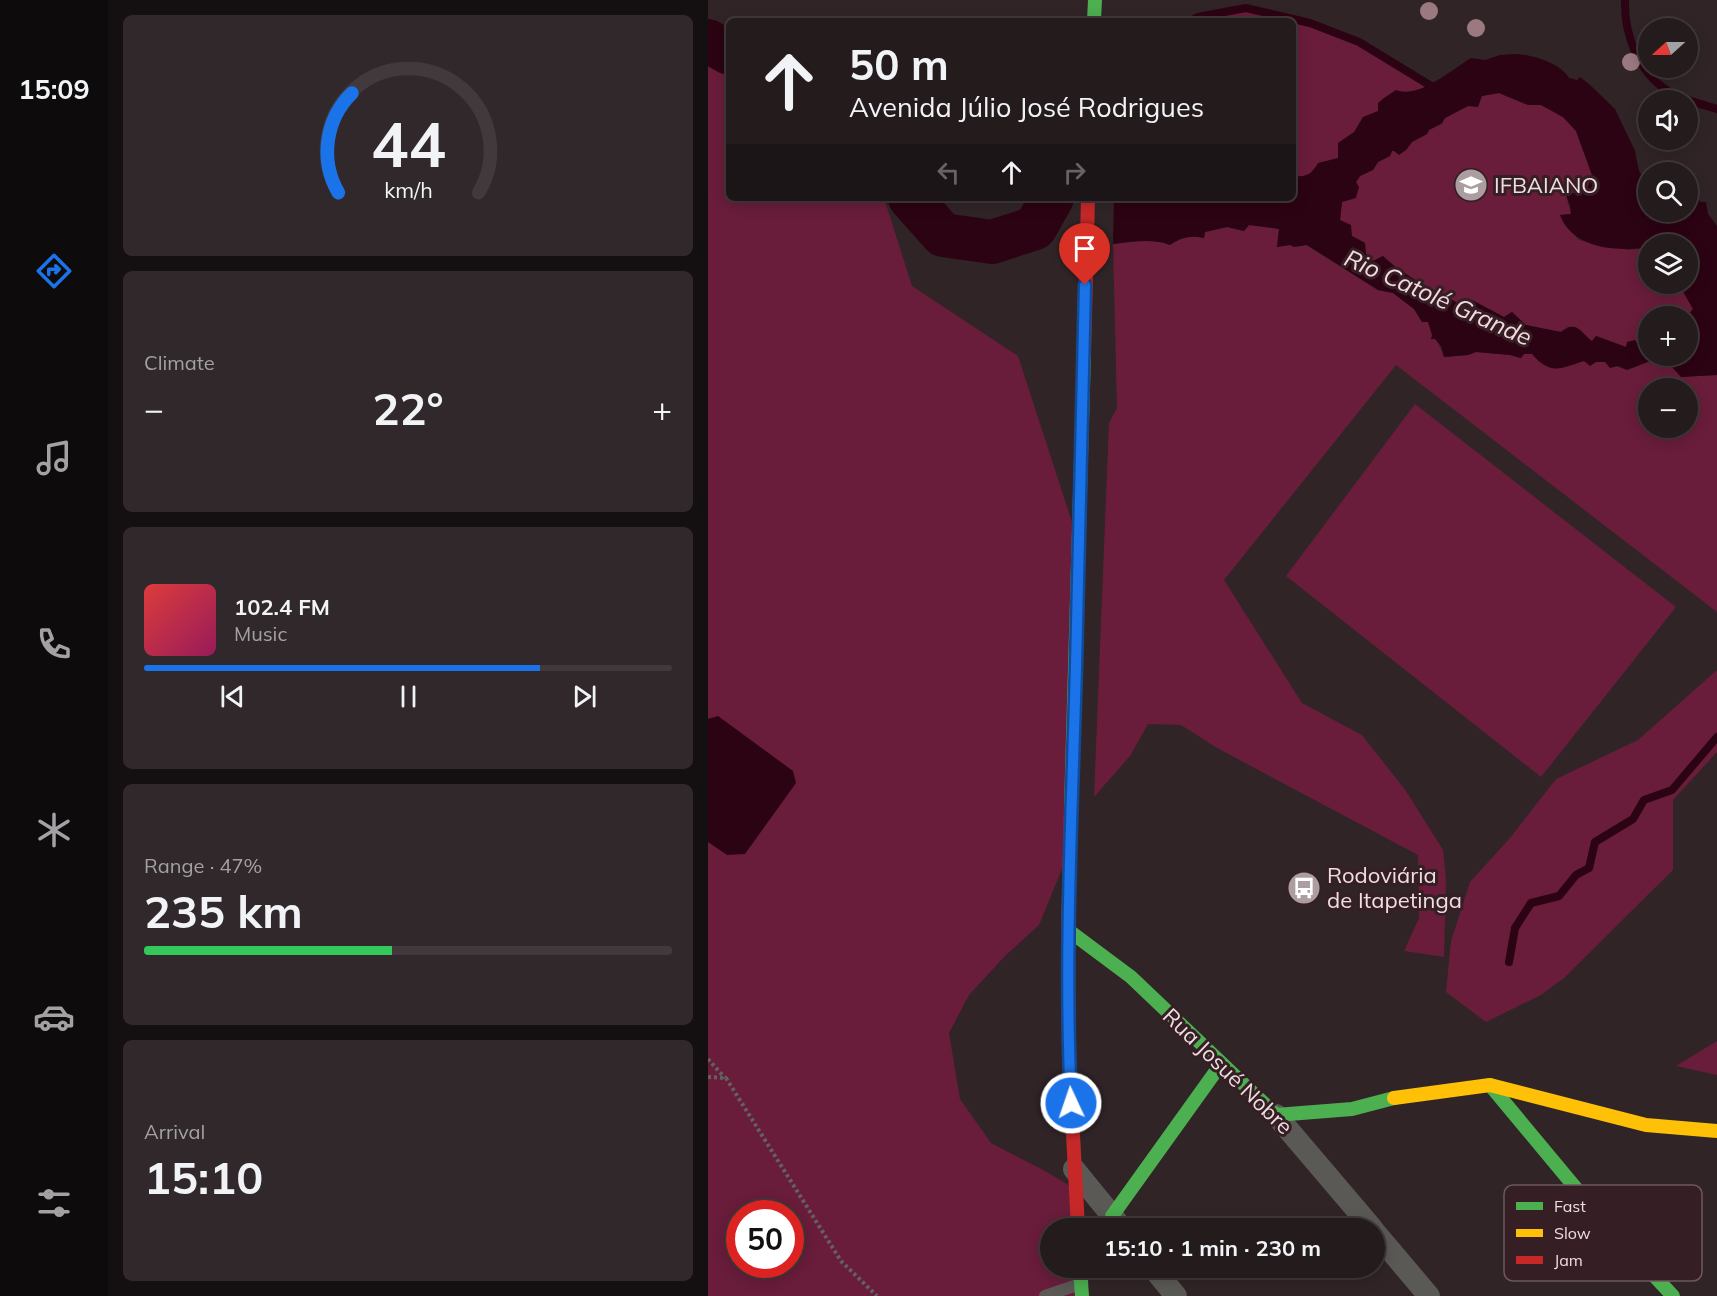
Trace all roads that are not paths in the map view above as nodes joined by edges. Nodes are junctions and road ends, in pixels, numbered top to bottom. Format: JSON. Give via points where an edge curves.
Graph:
{"nodes":[{"id":1,"x":1095,"y":0,"type":"edge"},
{"id":2,"x":1094,"y":18,"type":"edge"},
{"id":3,"x":1088,"y":201,"type":"edge"},
{"id":4,"x":1068,"y":930,"type":"junction"},
{"id":5,"x":1221,"y":1064,"type":"junction"},
{"id":6,"x":1490,"y":1085,"type":"junction"},
{"id":7,"x":1276,"y":1115,"type":"junction"},
{"id":8,"x":1717,"y":1131,"type":"edge"},
{"id":9,"x":1074,"y":1169,"type":"junction"},
{"id":10,"x":1573,"y":1185,"type":"edge"},
{"id":11,"x":1077,"y":1218,"type":"edge"},
{"id":12,"x":1114,"y":1218,"type":"edge"},
{"id":13,"x":1120,"y":1218,"type":"edge"},
{"id":14,"x":1363,"y":1218,"type":"edge"},
{"id":15,"x":1385,"y":1244,"type":"edge"},
{"id":16,"x":1161,"y":1278,"type":"edge"},
{"id":17,"x":1659,"y":1281,"type":"edge"},
{"id":18,"x":1081,"y":1290,"type":"edge"},
{"id":19,"x":1045,"y":1296,"type":"edge"},
{"id":20,"x":1176,"y":1296,"type":"edge"},
{"id":21,"x":1429,"y":1296,"type":"edge"},
{"id":22,"x":1673,"y":1296,"type":"edge"}],
"edges":[{"from":1,"to":2,"type":"street"},
{"from":3,"to":4,"type":"street"},
{"from":4,"to":5,"type":"street","name":"Rua Josué Nobre","via":[[1131,978]]},
{"from":4,"to":9,"type":"street"},
{"from":5,"to":7,"type":"street","name":"Rua Josué Nobre"},
{"from":5,"to":13,"type":"street"},
{"from":6,"to":7,"type":"street","via":[[1402,1096],[1352,1109]]},
{"from":6,"to":8,"type":"street","via":[[1646,1125]]},
{"from":6,"to":10,"type":"street"},
{"from":7,"to":14,"type":"street","name":"Rua Josué Nobre"},
{"from":9,"to":11,"type":"street"},
{"from":9,"to":12,"type":"street"},
{"from":15,"to":21,"type":"street","name":"Rua Josué Nobre"},
{"from":16,"to":20,"type":"street"},
{"from":17,"to":22,"type":"street"},
{"from":18,"to":19,"type":"lane"}]}
